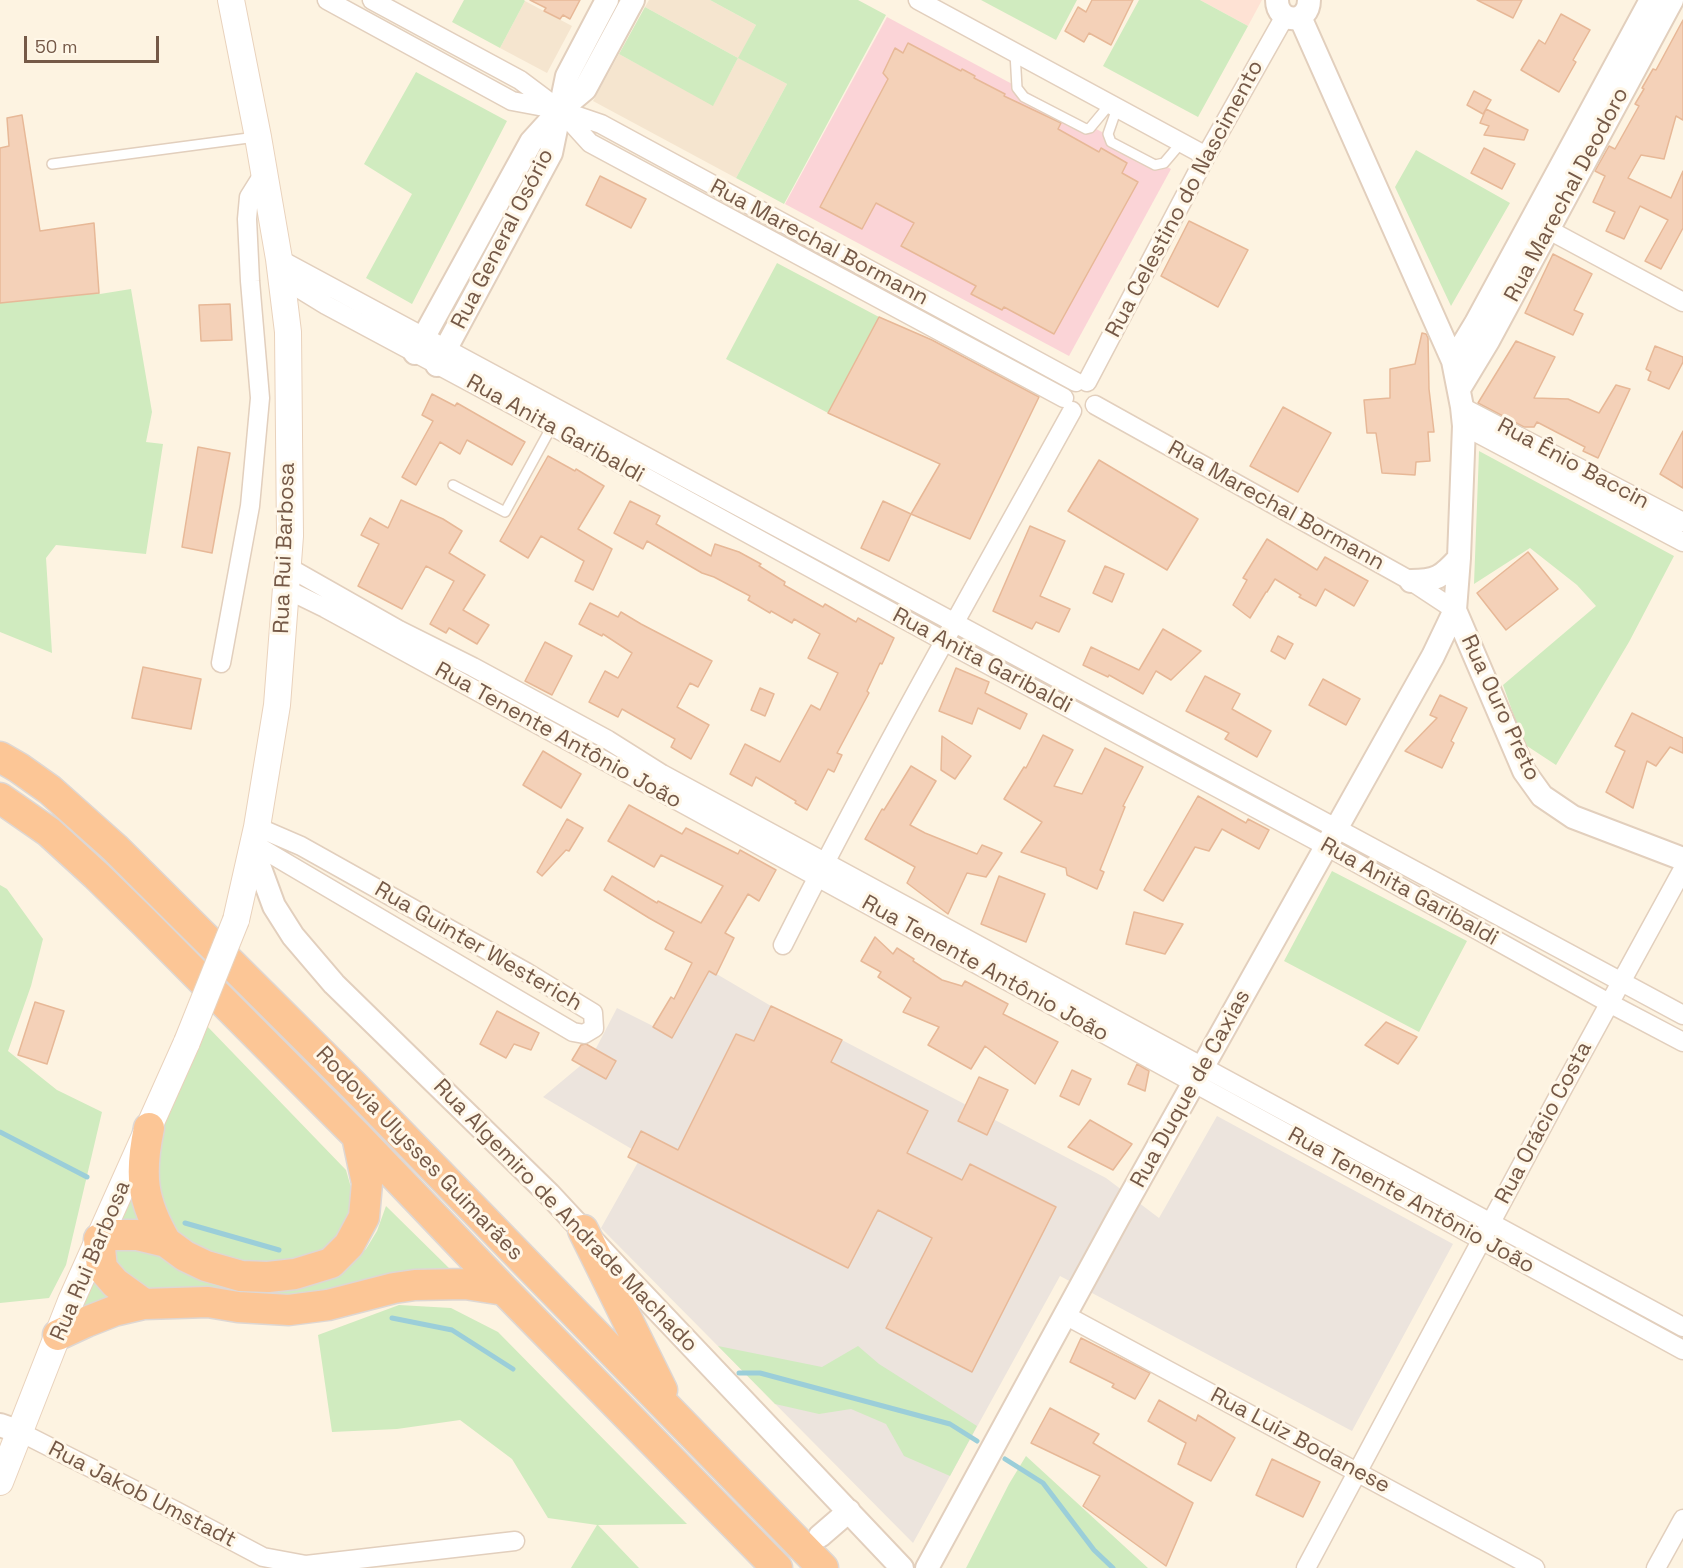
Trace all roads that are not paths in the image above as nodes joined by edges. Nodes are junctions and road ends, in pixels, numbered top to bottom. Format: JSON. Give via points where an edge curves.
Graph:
{"nodes":[{"id":1,"x":231,"y":0,"type":"edge"},
{"id":2,"x":372,"y":0,"type":"edge"},
{"id":3,"x":633,"y":0,"type":"edge"},
{"id":4,"x":918,"y":0,"type":"edge"},
{"id":5,"x":1651,"y":0,"type":"edge"},
{"id":6,"x":1672,"y":0,"type":"edge"},
{"id":7,"x":331,"y":1,"type":"edge"},
{"id":8,"x":603,"y":8,"type":"edge"},
{"id":9,"x":1293,"y":8,"type":"edge"},
{"id":10,"x":405,"y":18,"type":"junction"},
{"id":11,"x":620,"y":25,"type":"junction"},
{"id":12,"x":395,"y":36,"type":"junction"},
{"id":13,"x":464,"y":50,"type":"junction"},
{"id":14,"x":1015,"y":53,"type":"junction"},
{"id":15,"x":453,"y":69,"type":"junction"},
{"id":16,"x":1113,"y":106,"type":"junction"},
{"id":17,"x":560,"y":110,"type":"junction"},
{"id":18,"x":1597,"y":119,"type":"junction"},
{"id":19,"x":258,"y":137,"type":"junction"},
{"id":20,"x":1181,"y":143,"type":"junction"},
{"id":21,"x":1206,"y":156,"type":"junction"},
{"id":22,"x":669,"y":161,"type":"junction"},
{"id":23,"x":52,"y":164,"type":"dead end"},
{"id":24,"x":264,"y":173,"type":"junction"},
{"id":25,"x":658,"y":180,"type":"junction"},
{"id":26,"x":501,"y":197,"type":"junction"},
{"id":27,"x":749,"y":204,"type":"junction"},
{"id":28,"x":521,"y":208,"type":"junction"},
{"id":29,"x":739,"y":223,"type":"junction"},
{"id":30,"x":1540,"y":225,"type":"junction"},
{"id":31,"x":464,"y":264,"type":"junction"},
{"id":32,"x":280,"y":268,"type":"junction"},
{"id":33,"x":870,"y":270,"type":"junction"},
{"id":34,"x":486,"y":275,"type":"junction"},
{"id":35,"x":860,"y":288,"type":"junction"},
{"id":36,"x":1681,"y":296,"type":"edge"},
{"id":37,"x":993,"y":337,"type":"junction"},
{"id":38,"x":419,"y":345,"type":"junction"},
{"id":39,"x":984,"y":355,"type":"junction"},
{"id":40,"x":441,"y":357,"type":"junction"},
{"id":41,"x":1453,"y":361,"type":"junction"},
{"id":42,"x":1081,"y":382,"type":"junction"},
{"id":43,"x":1068,"y":405,"type":"junction"},
{"id":44,"x":1095,"y":405,"type":"junction"},
{"id":45,"x":1462,"y":407,"type":"junction"},
{"id":46,"x":556,"y":418,"type":"junction"},
{"id":47,"x":626,"y":446,"type":"junction"},
{"id":48,"x":617,"y":463,"type":"junction"},
{"id":49,"x":453,"y":485,"type":"dead end"},
{"id":50,"x":698,"y":485,"type":"junction"},
{"id":51,"x":689,"y":502,"type":"junction"},
{"id":52,"x":1671,"y":522,"type":"edge"},
{"id":53,"x":778,"y":528,"type":"junction"},
{"id":54,"x":1683,"y":542,"type":"edge"},
{"id":55,"x":769,"y":545,"type":"junction"},
{"id":56,"x":1459,"y":558,"type":"junction"},
{"id":57,"x":849,"y":566,"type":"junction"},
{"id":58,"x":287,"y":578,"type":"junction"},
{"id":59,"x":1411,"y":581,"type":"junction"},
{"id":60,"x":840,"y":584,"type":"junction"},
{"id":61,"x":1455,"y":610,"type":"junction"},
{"id":62,"x":954,"y":623,"type":"junction"},
{"id":63,"x":395,"y":637,"type":"junction"},
{"id":64,"x":944,"y":641,"type":"junction"},
{"id":65,"x":1433,"y":656,"type":"junction"},
{"id":66,"x":1478,"y":662,"type":"junction"},
{"id":67,"x":220,"y":663,"type":"dead end"},
{"id":68,"x":473,"y":667,"type":"junction"},
{"id":69,"x":1053,"y":676,"type":"junction"},
{"id":70,"x":464,"y":685,"type":"junction"},
{"id":71,"x":1043,"y":694,"type":"junction"},
{"id":72,"x":546,"y":706,"type":"junction"},
{"id":73,"x":1125,"y":715,"type":"junction"},
{"id":74,"x":536,"y":724,"type":"junction"},
{"id":75,"x":1115,"y":732,"type":"junction"},
{"id":76,"x":608,"y":740,"type":"junction"},
{"id":77,"x":1202,"y":756,"type":"junction"},
{"id":78,"x":0,"y":757,"type":"edge"},
{"id":79,"x":599,"y":758,"type":"junction"},
{"id":80,"x":1193,"y":774,"type":"junction"},
{"id":81,"x":658,"y":781,"type":"junction"},
{"id":82,"x":0,"y":798,"type":"edge"},
{"id":83,"x":1331,"y":837,"type":"junction"},
{"id":84,"x":255,"y":840,"type":"junction"},
{"id":85,"x":1683,"y":859,"type":"edge"},
{"id":86,"x":1683,"y":869,"type":"edge"},
{"id":87,"x":821,"y":870,"type":"junction"},
{"id":88,"x":1441,"y":885,"type":"junction"},
{"id":89,"x":378,"y":889,"type":"junction"},
{"id":90,"x":1430,"y":903,"type":"junction"},
{"id":91,"x":366,"y":910,"type":"junction"},
{"id":92,"x":1514,"y":924,"type":"junction"},
{"id":93,"x":450,"y":930,"type":"junction"},
{"id":94,"x":1504,"y":944,"type":"junction"},
{"id":95,"x":783,"y":945,"type":"dead end"},
{"id":96,"x":436,"y":951,"type":"junction"},
{"id":97,"x":526,"y":972,"type":"junction"},
{"id":98,"x":1621,"y":982,"type":"junction"},
{"id":99,"x":513,"y":997,"type":"junction"},
{"id":100,"x":1609,"y":1003,"type":"junction"},
{"id":101,"x":1683,"y":1015,"type":"edge"},
{"id":102,"x":1683,"y":1042,"type":"edge"},
{"id":103,"x":1198,"y":1075,"type":"junction"},
{"id":104,"x":149,"y":1128,"type":"junction"},
{"id":105,"x":1303,"y":1132,"type":"junction"},
{"id":106,"x":357,"y":1136,"type":"junction"},
{"id":107,"x":1390,"y":1168,"type":"junction"},
{"id":108,"x":1382,"y":1185,"type":"junction"},
{"id":109,"x":1491,"y":1222,"type":"junction"},
{"id":110,"x":583,"y":1230,"type":"junction"},
{"id":111,"x":99,"y":1239,"type":"junction"},
{"id":112,"x":1481,"y":1239,"type":"junction"},
{"id":113,"x":166,"y":1242,"type":"junction"},
{"id":114,"x":1588,"y":1275,"type":"junction"},
{"id":115,"x":504,"y":1290,"type":"junction"},
{"id":116,"x":1579,"y":1293,"type":"junction"},
{"id":117,"x":144,"y":1304,"type":"junction"},
{"id":118,"x":1065,"y":1315,"type":"junction"},
{"id":119,"x":1662,"y":1315,"type":"junction"},
{"id":120,"x":1683,"y":1327,"type":"edge"},
{"id":121,"x":1653,"y":1333,"type":"junction"},
{"id":122,"x":58,"y":1335,"type":"junction"},
{"id":123,"x":1683,"y":1350,"type":"edge"},
{"id":124,"x":674,"y":1415,"type":"junction"},
{"id":125,"x":10,"y":1429,"type":"edge"},
{"id":126,"x":1358,"y":1472,"type":"junction"},
{"id":127,"x":0,"y":1482,"type":"edge"},
{"id":128,"x":849,"y":1511,"type":"junction"},
{"id":129,"x":1683,"y":1519,"type":"edge"},
{"id":130,"x":820,"y":1536,"type":"dead end"},
{"id":131,"x":515,"y":1541,"type":"dead end"},
{"id":132,"x":432,"y":1550,"type":"junction"},
{"id":133,"x":422,"y":1568,"type":"edge"},
{"id":134,"x":777,"y":1568,"type":"edge"},
{"id":135,"x":823,"y":1568,"type":"edge"},
{"id":136,"x":902,"y":1568,"type":"edge"},
{"id":137,"x":927,"y":1568,"type":"edge"},
{"id":138,"x":1306,"y":1568,"type":"edge"},
{"id":139,"x":1535,"y":1568,"type":"edge"},
{"id":140,"x":1656,"y":1568,"type":"edge"}],
"edges":[{"from":1,"to":19,"type":"main road","name":"Rua Rui Barbosa"},
{"from":2,"to":10,"type":"street","name":"Rua Marechal Bormann"},
{"from":3,"to":11,"type":"street","name":"Rua General Osório"},
{"from":4,"to":14,"type":"street"},
{"from":5,"to":18,"type":"street","name":"Rua Marechal Deodoro"},
{"from":6,"to":18,"type":"street","name":"Rua Marechal Deodoro"},
{"from":7,"to":12,"type":"street","name":"Rua Marechal Bormann"},
{"from":8,"to":11,"type":"street"},
{"from":8,"to":17,"type":"street","name":"Rua General Osório","via":[[567,76]]},
{"from":9,"to":21,"type":"street","name":"Rua Celestino do Nascimento"},
{"from":9,"to":41,"type":"street"},
{"from":10,"to":12,"type":"street"},
{"from":10,"to":13,"type":"street","name":"Rua Marechal Bormann"},
{"from":11,"to":17,"type":"street","name":"Rua General Osório","via":[[585,89]]},
{"from":12,"to":15,"type":"street","name":"Rua Marechal Bormann"},
{"from":13,"to":15,"type":"street"},
{"from":13,"to":17,"type":"street","name":"Rua Marechal Bormann","via":[[520,80]]},
{"from":14,"to":16,"type":"street"},
{"from":14,"to":16,"type":"lane","via":[[1017,88],[1024,97],[1086,129]]},
{"from":15,"to":17,"type":"street","name":"Rua Marechal Bormann","via":[[512,101]]},
{"from":16,"to":20,"type":"street"},
{"from":16,"to":20,"type":"lane","via":[[1108,134],[1111,142],[1155,165],[1164,162]]},
{"from":17,"to":22,"type":"street","name":"Rua Marechal Bormann","via":[[601,124]]},
{"from":17,"to":25,"type":"street","name":"Rua Marechal Bormann","via":[[590,143]]},
{"from":17,"to":26,"type":"street","name":"Rua General Osório","via":[[531,142]]},
{"from":17,"to":28,"type":"street","name":"Rua General Osório","via":[[551,153]]},
{"from":18,"to":30,"type":"street","name":"Rua Marechal Deodoro"},
{"from":19,"to":23,"type":"lane"},
{"from":19,"to":24,"type":"main road","name":"Rua Rui Barbosa"},
{"from":20,"to":21,"type":"street"},
{"from":21,"to":42,"type":"street","name":"Rua Celestino do Nascimento"},
{"from":22,"to":25,"type":"street"},
{"from":22,"to":27,"type":"street","name":"Rua Marechal Bormann"},
{"from":24,"to":32,"type":"main road","name":"Rua Rui Barbosa"},
{"from":24,"to":67,"type":"street","name":"Rua Rui Barbosa","via":[[249,197],[247,219],[260,398],[250,506]]},
{"from":25,"to":29,"type":"street","name":"Rua Marechal Bormann"},
{"from":26,"to":28,"type":"street"},
{"from":26,"to":31,"type":"street","name":"Rua General Osório"},
{"from":27,"to":29,"type":"street"},
{"from":27,"to":33,"type":"street","name":"Rua Marechal Bormann"},
{"from":28,"to":34,"type":"street","name":"Rua General Osório"},
{"from":29,"to":35,"type":"street","name":"Rua Marechal Bormann"},
{"from":30,"to":36,"type":"street"},
{"from":30,"to":41,"type":"street","name":"Rua Marechal Deodoro"},
{"from":30,"to":45,"type":"street","name":"Rua Marechal Deodoro"},
{"from":31,"to":34,"type":"street"},
{"from":31,"to":38,"type":"street","name":"Rua General Osório"},
{"from":32,"to":38,"type":"street","name":"Rua Anita Garibaldi","via":[[326,305]]},
{"from":32,"to":58,"type":"main road","name":"Rua Rui Barbosa","via":[[288,332]]},
{"from":33,"to":35,"type":"street"},
{"from":33,"to":37,"type":"street","name":"Rua Marechal Bormann"},
{"from":34,"to":40,"type":"street","name":"Rua General Osório"},
{"from":35,"to":39,"type":"street","name":"Rua Marechal Bormann"},
{"from":37,"to":39,"type":"street"},
{"from":37,"to":42,"type":"street","name":"Rua Marechal Bormann"},
{"from":38,"to":40,"type":"street","name":"Rua Anita Garibaldi"},
{"from":39,"to":43,"type":"street","name":"Rua Marechal Bormann"},
{"from":40,"to":46,"type":"street","name":"Rua Anita Garibaldi"},
{"from":41,"to":45,"type":"street"},
{"from":42,"to":43,"type":"street","via":[[1067,388]]},
{"from":42,"to":44,"type":"street","via":[[1094,389]]},
{"from":43,"to":44,"type":"street","via":[[1082,414]]},
{"from":43,"to":62,"type":"street"},
{"from":44,"to":59,"type":"street","name":"Rua Marechal Bormann"},
{"from":45,"to":52,"type":"street","name":"Rua Ênio Baccin","via":[[1584,480]]},
{"from":45,"to":56,"type":"street"},
{"from":46,"to":47,"type":"street","name":"Rua Anita Garibaldi"},
{"from":46,"to":48,"type":"street","name":"Rua Anita Garibaldi"},
{"from":46,"to":49,"type":"lane","via":[[505,512]]},
{"from":47,"to":48,"type":"street"},
{"from":47,"to":50,"type":"street","name":"Rua Anita Garibaldi"},
{"from":48,"to":51,"type":"street","name":"Rua Anita Garibaldi"},
{"from":50,"to":51,"type":"street"},
{"from":50,"to":53,"type":"street","name":"Rua Anita Garibaldi"},
{"from":51,"to":55,"type":"street","name":"Rua Anita Garibaldi"},
{"from":52,"to":54,"type":"street","name":"Rua Ênio Baccin"},
{"from":53,"to":55,"type":"street"},
{"from":53,"to":57,"type":"street","name":"Rua Anita Garibaldi"},
{"from":55,"to":60,"type":"street","name":"Rua Anita Garibaldi"},
{"from":56,"to":59,"type":"street","via":[[1430,581]]},
{"from":56,"to":61,"type":"street"},
{"from":57,"to":60,"type":"street"},
{"from":57,"to":62,"type":"street","name":"Rua Anita Garibaldi"},
{"from":58,"to":63,"type":"street","name":"Rua Tenente Antônio João"},
{"from":58,"to":84,"type":"main road","name":"Rua Rui Barbosa","via":[[277,705]]},
{"from":59,"to":61,"type":"street","name":"Rua Marechal Bormann"},
{"from":60,"to":64,"type":"street","name":"Rua Anita Garibaldi"},
{"from":61,"to":65,"type":"street","name":"Rua Duque de Caxias"},
{"from":61,"to":66,"type":"street","name":"Rua Ouro Preto"},
{"from":62,"to":64,"type":"street"},
{"from":62,"to":69,"type":"street","name":"Rua Anita Garibaldi"},
{"from":63,"to":68,"type":"street","name":"Rua Tenente Antônio João"},
{"from":63,"to":70,"type":"street","name":"Rua Tenente Antônio João"},
{"from":64,"to":71,"type":"street","name":"Rua Anita Garibaldi"},
{"from":64,"to":87,"type":"street"},
{"from":65,"to":66,"type":"street","via":[[1463,654]]},
{"from":65,"to":83,"type":"street","name":"Rua Duque de Caxias"},
{"from":66,"to":85,"type":"street","name":"Rua Ouro Preto","via":[[1524,771],[1542,796],[1573,817]]},
{"from":68,"to":70,"type":"street"},
{"from":68,"to":72,"type":"street","name":"Rua Tenente Antônio João"},
{"from":69,"to":71,"type":"street"},
{"from":69,"to":73,"type":"street","name":"Rua Anita Garibaldi"},
{"from":70,"to":74,"type":"street","name":"Rua Tenente Antônio João"},
{"from":71,"to":75,"type":"street","name":"Rua Anita Garibaldi"},
{"from":72,"to":74,"type":"street"},
{"from":72,"to":76,"type":"street","name":"Rua Tenente Antônio João"},
{"from":73,"to":75,"type":"street"},
{"from":73,"to":77,"type":"street","name":"Rua Anita Garibaldi"},
{"from":74,"to":79,"type":"street","name":"Rua Tenente Antônio João"},
{"from":75,"to":80,"type":"street","name":"Rua Anita Garibaldi"},
{"from":76,"to":79,"type":"street"},
{"from":76,"to":81,"type":"street","name":"Rua Tenente Antônio João"},
{"from":77,"to":80,"type":"street"},
{"from":77,"to":83,"type":"street","name":"Rua Anita Garibaldi"},
{"from":78,"to":124,"type":"highway","name":"Rodovia Ulysses Guimarães","via":[[50,790],[115,848],[355,1087]]},
{"from":79,"to":81,"type":"street","name":"Rua Tenente Antônio João"},
{"from":80,"to":83,"type":"street","name":"Rua Anita Garibaldi"},
{"from":81,"to":87,"type":"street","name":"Rua Tenente Antônio João"},
{"from":82,"to":106,"type":"highway","name":"Rodovia Ulysses Guimarães","via":[[49,832],[96,875]]},
{"from":83,"to":88,"type":"street","name":"Rua Anita Garibaldi"},
{"from":83,"to":90,"type":"street","name":"Rua Anita Garibaldi"},
{"from":83,"to":103,"type":"street","name":"Rua Duque de Caxias"},
{"from":84,"to":89,"type":"street","name":"Rua Guinter Westerich","via":[[301,846]]},
{"from":84,"to":91,"type":"street","name":"Rua Guinter Westerich"},
{"from":84,"to":104,"type":"main road","name":"Rua Rui Barbosa","bridge":true,"via":[[236,920]]},
{"from":84,"to":110,"type":"street","name":"Rua Algemiro de Andrade Machado","via":[[274,906],[293,936],[334,984]]},
{"from":86,"to":98,"type":"street","name":"Rua Orácio Costa"},
{"from":87,"to":95,"type":"street"},
{"from":87,"to":103,"type":"street","name":"Rua Tenente Antônio João"},
{"from":88,"to":90,"type":"street"},
{"from":88,"to":92,"type":"street","name":"Rua Anita Garibaldi"},
{"from":89,"to":91,"type":"street"},
{"from":89,"to":93,"type":"street","name":"Rua Guinter Westerich"},
{"from":90,"to":94,"type":"street","name":"Rua Anita Garibaldi"},
{"from":91,"to":96,"type":"street","name":"Rua Guinter Westerich"},
{"from":92,"to":94,"type":"street"},
{"from":92,"to":98,"type":"street","name":"Rua Anita Garibaldi"},
{"from":93,"to":96,"type":"street"},
{"from":93,"to":97,"type":"street","name":"Rua Guinter Westerich"},
{"from":94,"to":100,"type":"street","name":"Rua Anita Garibaldi"},
{"from":96,"to":99,"type":"street","name":"Rua Guinter Westerich"},
{"from":97,"to":99,"type":"street"},
{"from":97,"to":99,"type":"street","name":"Rua Guinter Westerich","via":[[593,1013],[594,1028],[584,1034],[573,1032]]},
{"from":98,"to":100,"type":"street","name":"Rua Orácio Costa"},
{"from":98,"to":101,"type":"street","name":"Rua Anita Garibaldi"},
{"from":100,"to":102,"type":"street","name":"Rua Anita Garibaldi"},
{"from":100,"to":109,"type":"street","name":"Rua Orácio Costa"},
{"from":103,"to":105,"type":"street","name":"Rua Tenente Antônio João"},
{"from":103,"to":118,"type":"street","name":"Rua Duque de Caxias"},
{"from":104,"to":111,"type":"main road","name":"Rua Rui Barbosa"},
{"from":104,"to":113,"type":"highway","via":[[144,1151],[146,1199]]},
{"from":105,"to":107,"type":"street","name":"Rua Tenente Antônio João"},
{"from":105,"to":108,"type":"street","name":"Rua Tenente Antônio João"},
{"from":106,"to":113,"type":"highway","via":[[367,1183],[364,1217],[349,1245],[331,1263],[296,1274],[241,1276],[206,1266]]},
{"from":106,"to":115,"type":"highway","name":"Rodovia Ulysses Guimarães"},
{"from":107,"to":108,"type":"street"},
{"from":107,"to":109,"type":"street","name":"Rua Tenente Antônio João"},
{"from":108,"to":112,"type":"street","name":"Rua Tenente Antônio João"},
{"from":109,"to":112,"type":"street","name":"Rua Orácio Costa"},
{"from":109,"to":114,"type":"street","name":"Rua Tenente Antônio João"},
{"from":110,"to":124,"type":"highway"},
{"from":110,"to":128,"type":"street","name":"Rua Algemiro de Andrade Machado"},
{"from":111,"to":113,"type":"highway","via":[[115,1234]]},
{"from":111,"to":117,"type":"highway","via":[[102,1268]]},
{"from":111,"to":122,"type":"main road","name":"Rua Rui Barbosa"},
{"from":112,"to":116,"type":"street","name":"Rua Tenente Antônio João"},
{"from":112,"to":126,"type":"street","name":"Rua Orácio Costa"},
{"from":114,"to":116,"type":"street"},
{"from":114,"to":119,"type":"street","name":"Rua Tenente Antônio João"},
{"from":115,"to":117,"type":"highway","via":[[465,1284],[415,1285],[290,1310],[208,1302]]},
{"from":115,"to":134,"type":"highway","name":"Rodovia Ulysses Guimarães"},
{"from":116,"to":121,"type":"street","name":"Rua Tenente Antônio João"},
{"from":117,"to":122,"type":"highway","via":[[114,1311]]},
{"from":118,"to":126,"type":"street","name":"Rua Luiz Bodanese"},
{"from":118,"to":137,"type":"street","name":"Rua Duque de Caxias"},
{"from":119,"to":120,"type":"street","name":"Rua Tenente Antônio João"},
{"from":119,"to":121,"type":"street"},
{"from":121,"to":123,"type":"street","name":"Rua Tenente Antônio João"},
{"from":122,"to":125,"type":"main road","name":"Rua Rui Barbosa"},
{"from":124,"to":135,"type":"highway","name":"Rodovia Ulysses Guimarães"},
{"from":125,"to":127,"type":"main road","name":"Rua Rui Barbosa"},
{"from":125,"to":132,"type":"street","name":"Rua Jakob Umstadt","via":[[263,1557],[306,1565]]},
{"from":126,"to":138,"type":"street","name":"Rua Orácio Costa"},
{"from":126,"to":139,"type":"street","name":"Rua Luiz Bodanese"},
{"from":128,"to":130,"type":"street"},
{"from":128,"to":136,"type":"street","name":"Rua Algemiro de Andrade Machado"},
{"from":129,"to":140,"type":"street"},
{"from":131,"to":132,"type":"street","name":"Rua Jakob Umstadt"},
{"from":132,"to":133,"type":"street"}]}
